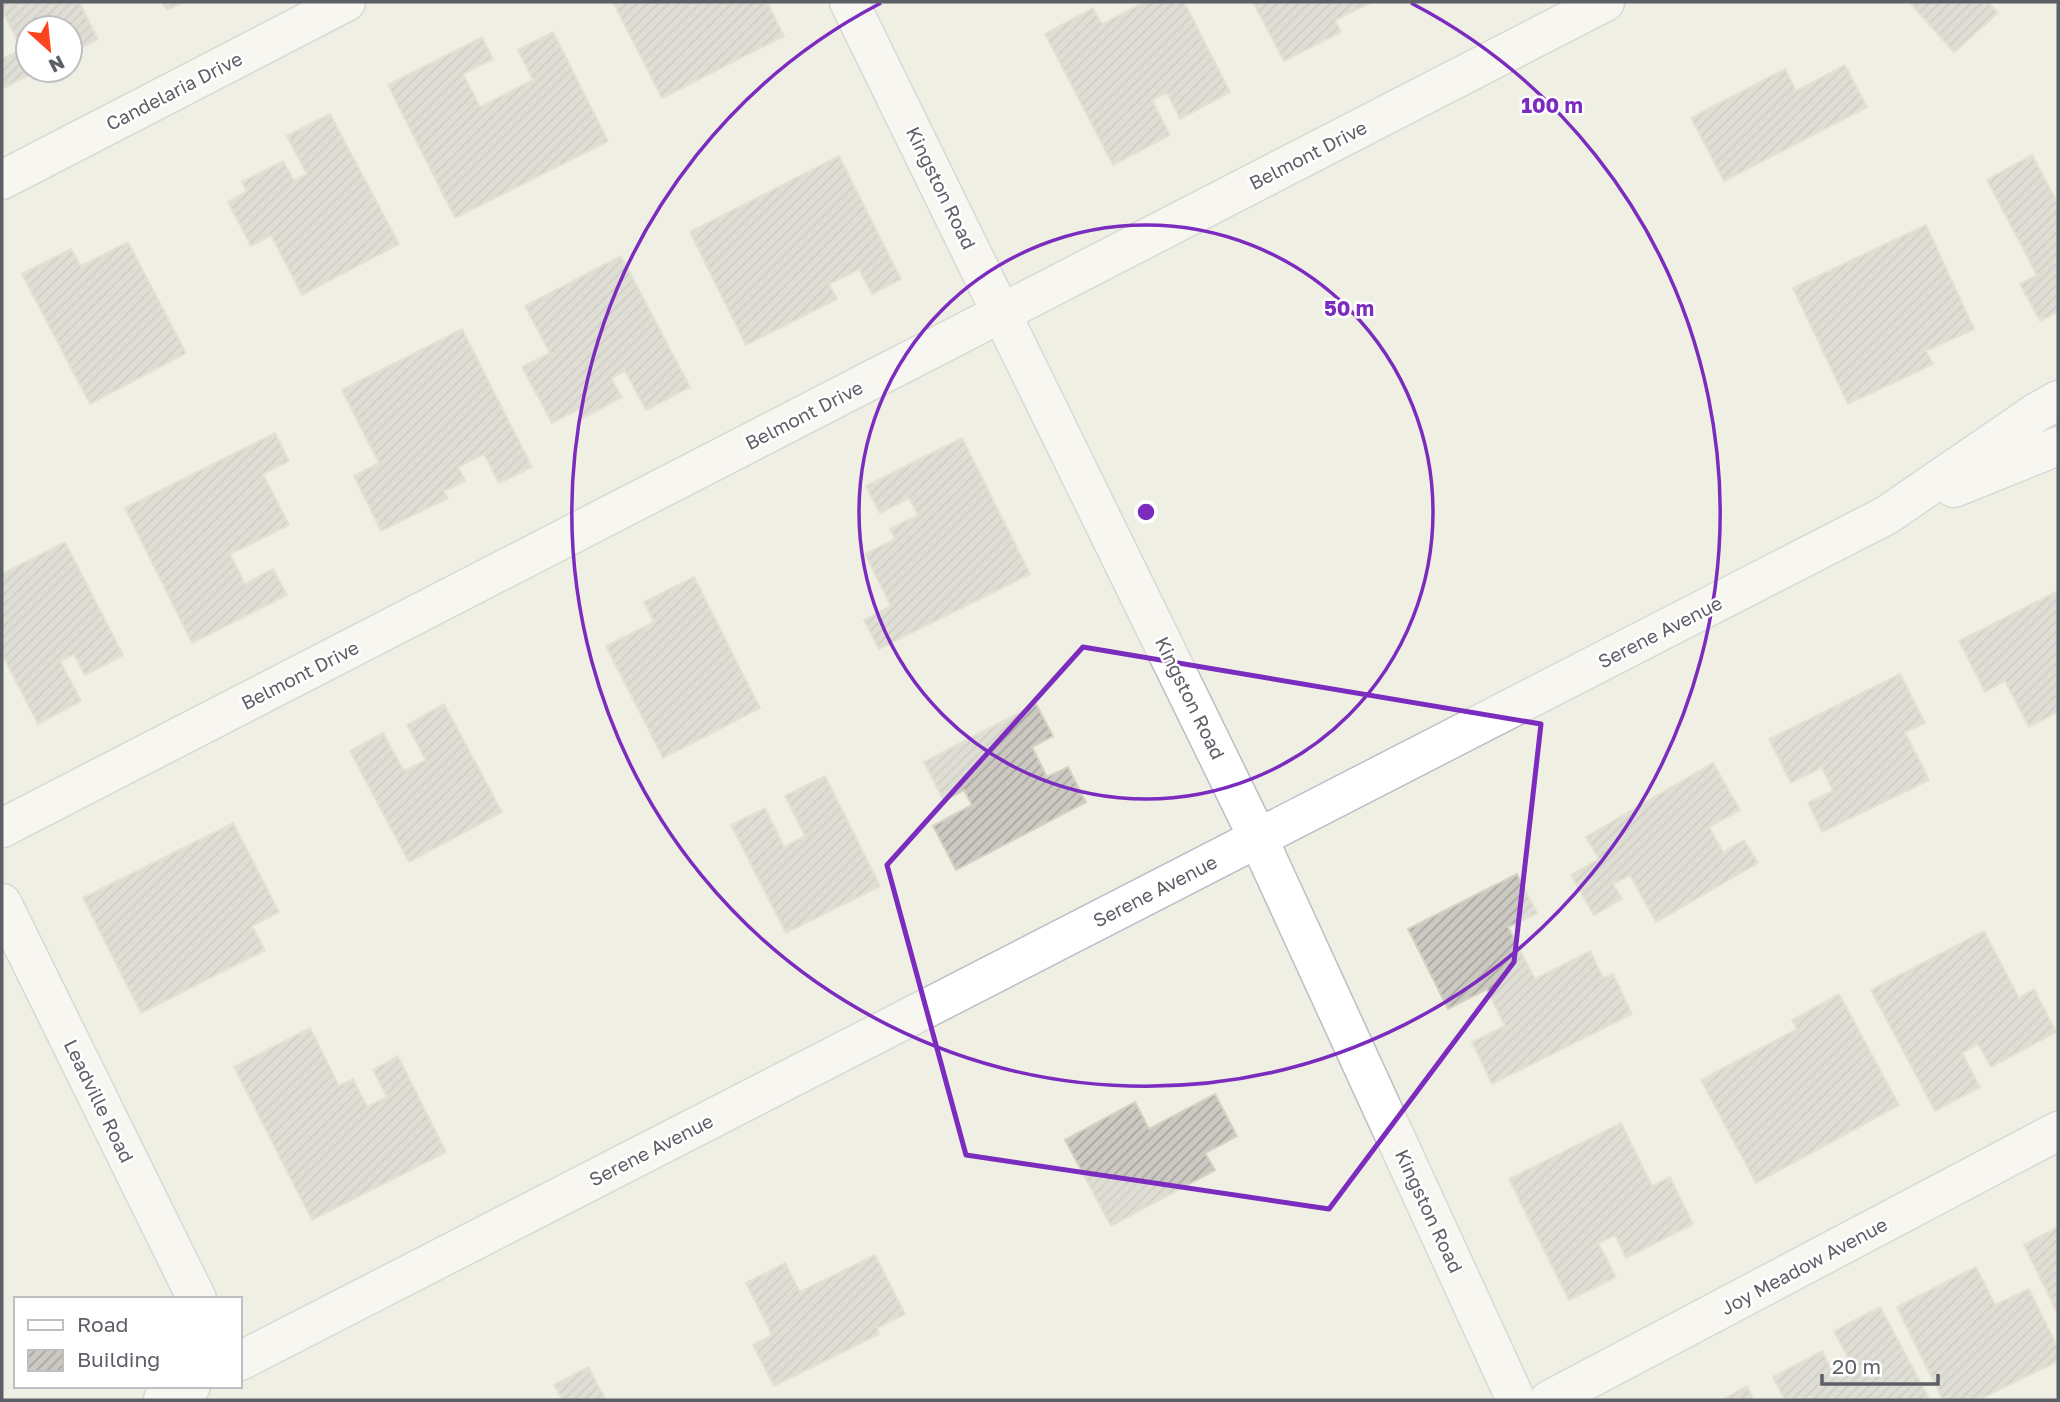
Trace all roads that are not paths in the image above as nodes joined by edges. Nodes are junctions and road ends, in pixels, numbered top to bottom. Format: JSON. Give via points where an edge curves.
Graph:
{"nodes":[{"id":1,"x":346,"y":2,"type":"edge"},
{"id":2,"x":849,"y":2,"type":"edge"},
{"id":3,"x":1605,"y":2,"type":"edge"},
{"id":4,"x":2,"y":180,"type":"edge"},
{"id":5,"x":1002,"y":313,"type":"junction"},
{"id":6,"x":2058,"y":400,"type":"edge"},
{"id":7,"x":2058,"y":446,"type":"edge"},
{"id":8,"x":1888,"y":515,"type":"junction"},
{"id":9,"x":2,"y":828,"type":"edge"},
{"id":10,"x":1258,"y":838,"type":"junction"},
{"id":11,"x":2,"y":903,"type":"edge"},
{"id":12,"x":2058,"y":1132,"type":"edge"},
{"id":13,"x":196,"y":1297,"type":"edge"},
{"id":14,"x":242,"y":1360,"type":"edge"},
{"id":15,"x":187,"y":1388,"type":"edge"},
{"id":16,"x":163,"y":1400,"type":"edge"},
{"id":17,"x":1516,"y":1400,"type":"edge"},
{"id":18,"x":1549,"y":1400,"type":"edge"}],
"edges":[{"from":1,"to":4,"type":"street","name":"Candelaria Drive"},
{"from":2,"to":5,"type":"street","name":"Kingston Road"},
{"from":3,"to":5,"type":"street","name":"Belmont Drive"},
{"from":5,"to":9,"type":"street","name":"Belmont Drive"},
{"from":5,"to":10,"type":"street","name":"Kingston Road"},
{"from":6,"to":8,"type":"street","name":"Serene Avenue"},
{"from":7,"to":8,"type":"street"},
{"from":8,"to":10,"type":"street","name":"Serene Avenue"},
{"from":10,"to":14,"type":"street","name":"Serene Avenue"},
{"from":10,"to":17,"type":"street","name":"Kingston Road"},
{"from":11,"to":13,"type":"street","name":"Leadville Road"},
{"from":12,"to":18,"type":"street","name":"Joy Meadow Avenue"},
{"from":15,"to":16,"type":"street"}]}
